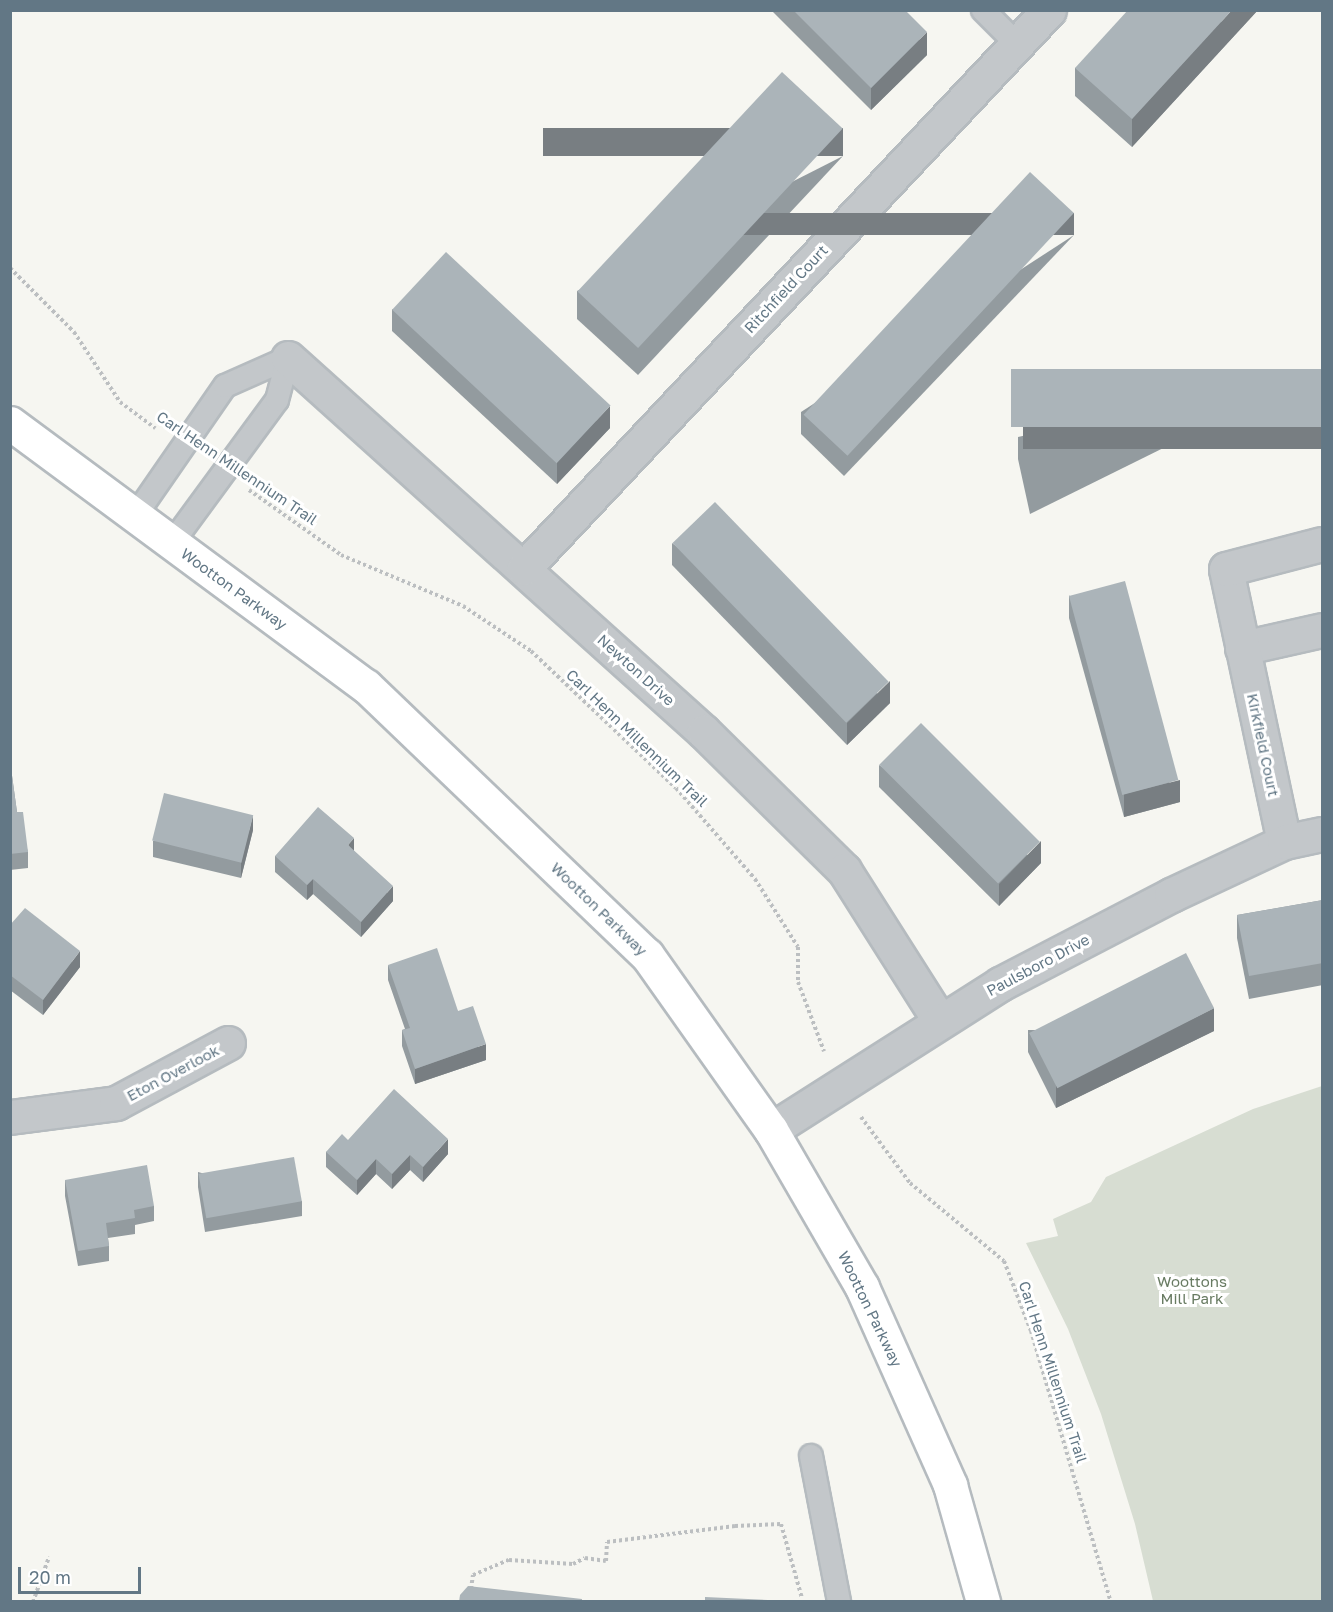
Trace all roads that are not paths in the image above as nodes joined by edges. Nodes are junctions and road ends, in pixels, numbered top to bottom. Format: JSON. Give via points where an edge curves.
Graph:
{"nodes":[{"id":1,"x":983,"y":10,"type":"edge"},
{"id":2,"x":1049,"y":10,"type":"edge"},
{"id":3,"x":1017,"y":44,"type":"junction"},
{"id":4,"x":288,"y":358,"type":"junction"},
{"id":5,"x":10,"y":423,"type":"edge"},
{"id":6,"x":135,"y":516,"type":"junction"},
{"id":7,"x":172,"y":543,"type":"junction"},
{"id":8,"x":1323,"y":544,"type":"edge"},
{"id":9,"x":524,"y":568,"type":"junction"},
{"id":10,"x":1323,"y":630,"type":"edge"},
{"id":11,"x":1242,"y":648,"type":"junction"},
{"id":12,"x":1323,"y":834,"type":"edge"},
{"id":13,"x":1284,"y":842,"type":"junction"},
{"id":14,"x":940,"y":1021,"type":"junction"},
{"id":15,"x":228,"y":1043,"type":"dead end"},
{"id":16,"x":10,"y":1117,"type":"edge"},
{"id":17,"x":771,"y":1130,"type":"junction"},
{"id":18,"x":811,"y":1456,"type":"dead end"},
{"id":19,"x":839,"y":1602,"type":"edge"},
{"id":20,"x":983,"y":1602,"type":"edge"}],
"edges":[{"from":1,"to":3,"type":"lane"},
{"from":2,"to":3,"type":"street","name":"Ritchfield Court"},
{"from":3,"to":9,"type":"street","name":"Ritchfield Court"},
{"from":4,"to":6,"type":"lane","via":[[225,386]]},
{"from":4,"to":7,"type":"lane","via":[[277,400]]},
{"from":4,"to":9,"type":"street","name":"Newton Drive"},
{"from":5,"to":6,"type":"main road","name":"Wootton Parkway"},
{"from":6,"to":7,"type":"main road","name":"Wootton Parkway"},
{"from":7,"to":17,"type":"main road","name":"Wootton Parkway","via":[[366,686],[638,947]]},
{"from":8,"to":11,"type":"street","name":"Kirkfield Court","via":[[1226,569]]},
{"from":9,"to":14,"type":"street","name":"Newton Drive","via":[[704,732],[844,870]]},
{"from":10,"to":11,"type":"street"},
{"from":11,"to":13,"type":"street","name":"Kirkfield Court"},
{"from":12,"to":13,"type":"street","name":"Paulsboro Drive"},
{"from":13,"to":14,"type":"street","name":"Paulsboro Drive","via":[[1050,957]]},
{"from":14,"to":17,"type":"street","name":"Paulsboro Drive"},
{"from":15,"to":16,"type":"street","name":"Eton Overlook","via":[[116,1103]]},
{"from":17,"to":20,"type":"main road","name":"Wootton Parkway","via":[[862,1287],[950,1485]]},
{"from":18,"to":19,"type":"lane"}]}
